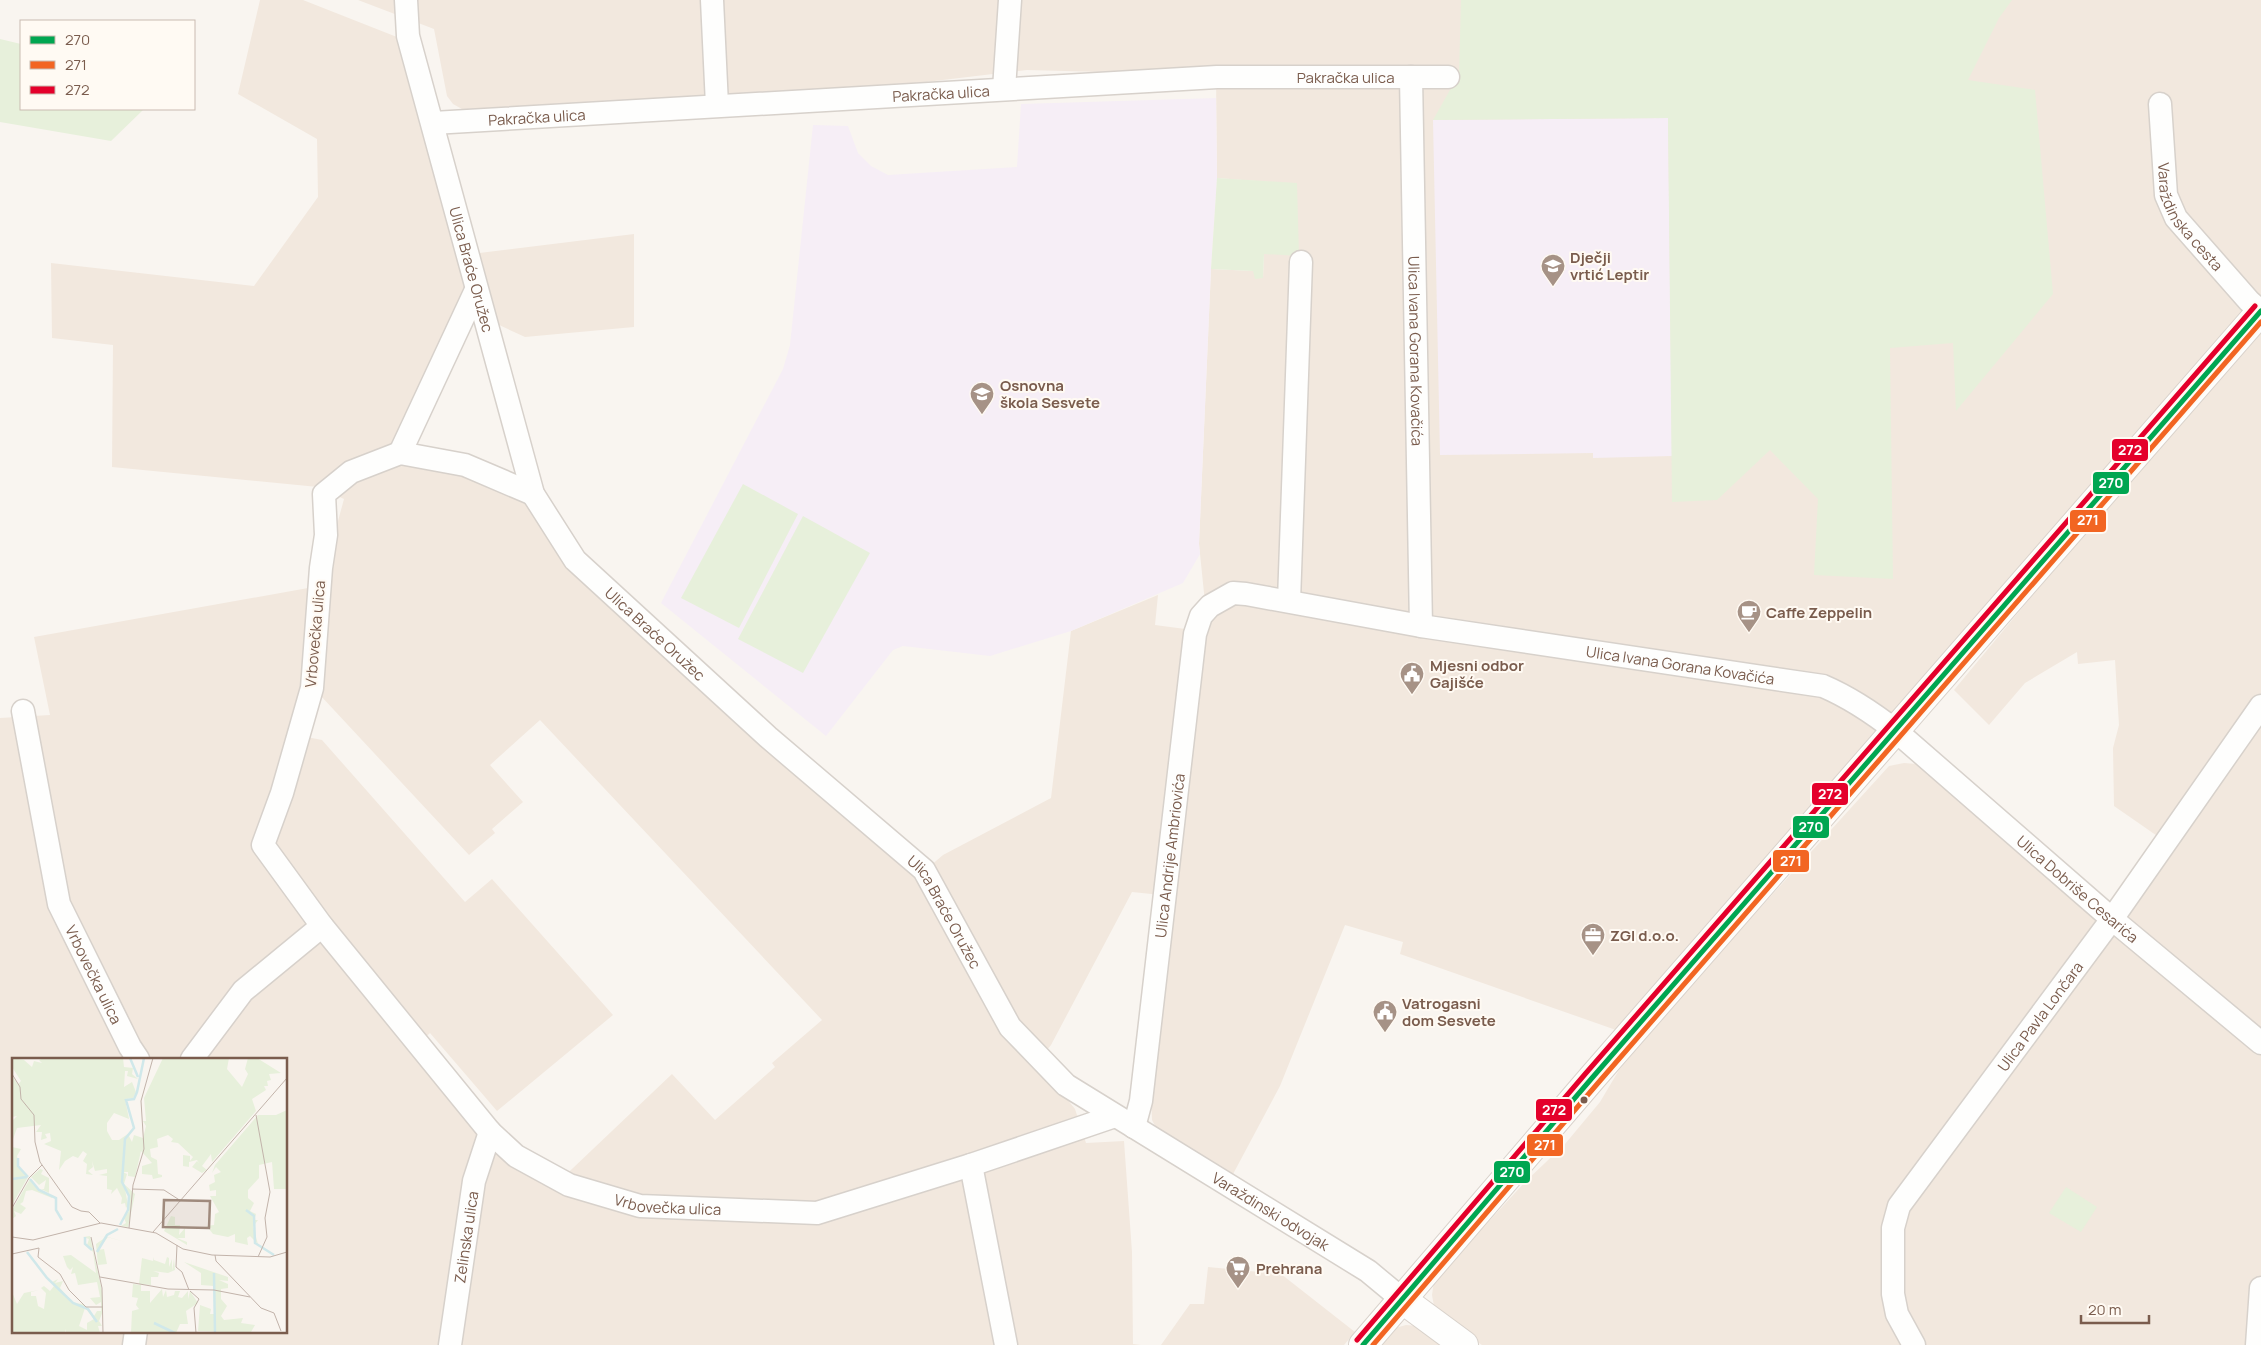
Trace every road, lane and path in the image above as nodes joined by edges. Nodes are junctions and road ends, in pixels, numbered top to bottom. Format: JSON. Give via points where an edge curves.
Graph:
{"nodes":[{"id":1,"x":406,"y":0,"type":"edge"},
{"id":2,"x":712,"y":0,"type":"edge"},
{"id":3,"x":1010,"y":0,"type":"edge"},
{"id":4,"x":1411,"y":77,"type":"junction"},
{"id":5,"x":1448,"y":77,"type":"dead end"},
{"id":6,"x":1004,"y":89,"type":"junction"},
{"id":7,"x":2160,"y":104,"type":"dead end"},
{"id":8,"x":717,"y":105,"type":"junction"},
{"id":9,"x":433,"y":123,"type":"junction"},
{"id":10,"x":1301,"y":262,"type":"dead end"},
{"id":11,"x":476,"y":290,"type":"junction"},
{"id":12,"x":2261,"y":311,"type":"edge"},
{"id":13,"x":400,"y":453,"type":"junction"},
{"id":14,"x":533,"y":494,"type":"junction"},
{"id":15,"x":1225,"y":596,"type":"joint"},
{"id":16,"x":1289,"y":601,"type":"junction"},
{"id":17,"x":1421,"y":626,"type":"junction"},
{"id":18,"x":2261,"y":706,"type":"edge"},
{"id":19,"x":23,"y":711,"type":"dead end"},
{"id":20,"x":1896,"y":731,"type":"junction"},
{"id":21,"x":2112,"y":919,"type":"junction"},
{"id":22,"x":322,"y":926,"type":"junction"},
{"id":23,"x":2261,"y":1043,"type":"edge"},
{"id":24,"x":137,"y":1058,"type":"edge"},
{"id":25,"x":193,"y":1058,"type":"edge"},
{"id":26,"x":1125,"y":1122,"type":"junction"},
{"id":27,"x":490,"y":1132,"type":"junction"},
{"id":28,"x":971,"y":1165,"type":"junction"},
{"id":29,"x":2261,"y":1288,"type":"edge"},
{"id":30,"x":1403,"y":1300,"type":"junction"},
{"id":31,"x":136,"y":1332,"type":"edge"},
{"id":32,"x":134,"y":1345,"type":"edge"},
{"id":33,"x":450,"y":1345,"type":"edge"},
{"id":34,"x":1006,"y":1345,"type":"edge"},
{"id":35,"x":1363,"y":1345,"type":"edge"},
{"id":36,"x":1464,"y":1345,"type":"edge"},
{"id":37,"x":1914,"y":1345,"type":"edge"},
{"id":38,"x":2257,"y":1345,"type":"edge"}],
"edges":[{"from":1,"to":9,"type":"street","name":"Ulica Braće Oružec","via":[[408,34]]},
{"from":2,"to":8,"type":"street"},
{"from":3,"to":6,"type":"street"},
{"from":4,"to":5,"type":"street","name":"Pakračka ulica"},
{"from":4,"to":6,"type":"street","name":"Pakračka ulica","via":[[1217,77]]},
{"from":4,"to":17,"type":"street","name":"Ulica Ivana Gorana Kovačića"},
{"from":6,"to":8,"type":"street","name":"Pakračka ulica"},
{"from":7,"to":12,"type":"street","name":"Varaždinska cesta","via":[[2166,195],[2176,218],[2248,301]]},
{"from":8,"to":9,"type":"street","name":"Pakračka ulica"},
{"from":9,"to":11,"type":"street","name":"Ulica Braće Oružec"},
{"from":10,"to":16,"type":"street"},
{"from":11,"to":13,"type":"street"},
{"from":11,"to":14,"type":"street","name":"Ulica Braće Oružec"},
{"from":12,"to":20,"type":"main road","name":"Varaždinska cesta"},
{"from":13,"to":14,"type":"street","via":[[465,464]]},
{"from":13,"to":22,"type":"street","name":"Vrbovečka ulica","via":[[351,472],[324,494],[326,535],[312,688],[282,793],[263,845]]},
{"from":14,"to":26,"type":"street","name":"Ulica Braće Oružec","via":[[575,560],[768,737],[924,870],[1010,1027],[1066,1085]]},
{"from":15,"to":16,"type":"street","name":"Ulica Ivana Gorana Kovačića","via":[[1240,594]]},
{"from":15,"to":26,"type":"street","name":"Ulica Andrije Ambriovića","via":[[1201,616],[1195,634],[1142,1095]]},
{"from":16,"to":17,"type":"street","name":"Ulica Ivana Gorana Kovačića"},
{"from":17,"to":20,"type":"street","name":"Ulica Ivana Gorana Kovačića","via":[[1823,686],[1870,710]]},
{"from":18,"to":21,"type":"street","name":"Ulica Pavla Lončara"},
{"from":19,"to":24,"type":"street","name":"Vrbovečka ulica","via":[[59,904]]},
{"from":20,"to":21,"type":"street","name":"Ulica Dobriše Cesarića"},
{"from":20,"to":30,"type":"main road","name":"Varaždinska cesta","via":[[1592,1078]]},
{"from":21,"to":23,"type":"street","name":"Ulica Dobriše Cesarića"},
{"from":21,"to":37,"type":"street","name":"Ulica Pavla Lončara","via":[[1899,1206],[1892,1228],[1893,1294],[1897,1314]]},
{"from":22,"to":25,"type":"street","via":[[243,991]]},
{"from":22,"to":27,"type":"street","name":"Vrbovečka ulica"},
{"from":26,"to":28,"type":"street","name":"Vrbovečka ulica"},
{"from":26,"to":30,"type":"street","name":"Varaždinski odvojak","via":[[1368,1271]]},
{"from":27,"to":28,"type":"street","name":"Vrbovečka ulica","via":[[516,1156],[569,1185],[640,1206],[817,1213]]},
{"from":27,"to":33,"type":"street","name":"Zelinska ulica","via":[[474,1181]]},
{"from":28,"to":34,"type":"street"},
{"from":29,"to":38,"type":"street"},
{"from":30,"to":35,"type":"main road","name":"Varaždinska cesta"},
{"from":30,"to":36,"type":"main road"},
{"from":31,"to":32,"type":"street"}]}
